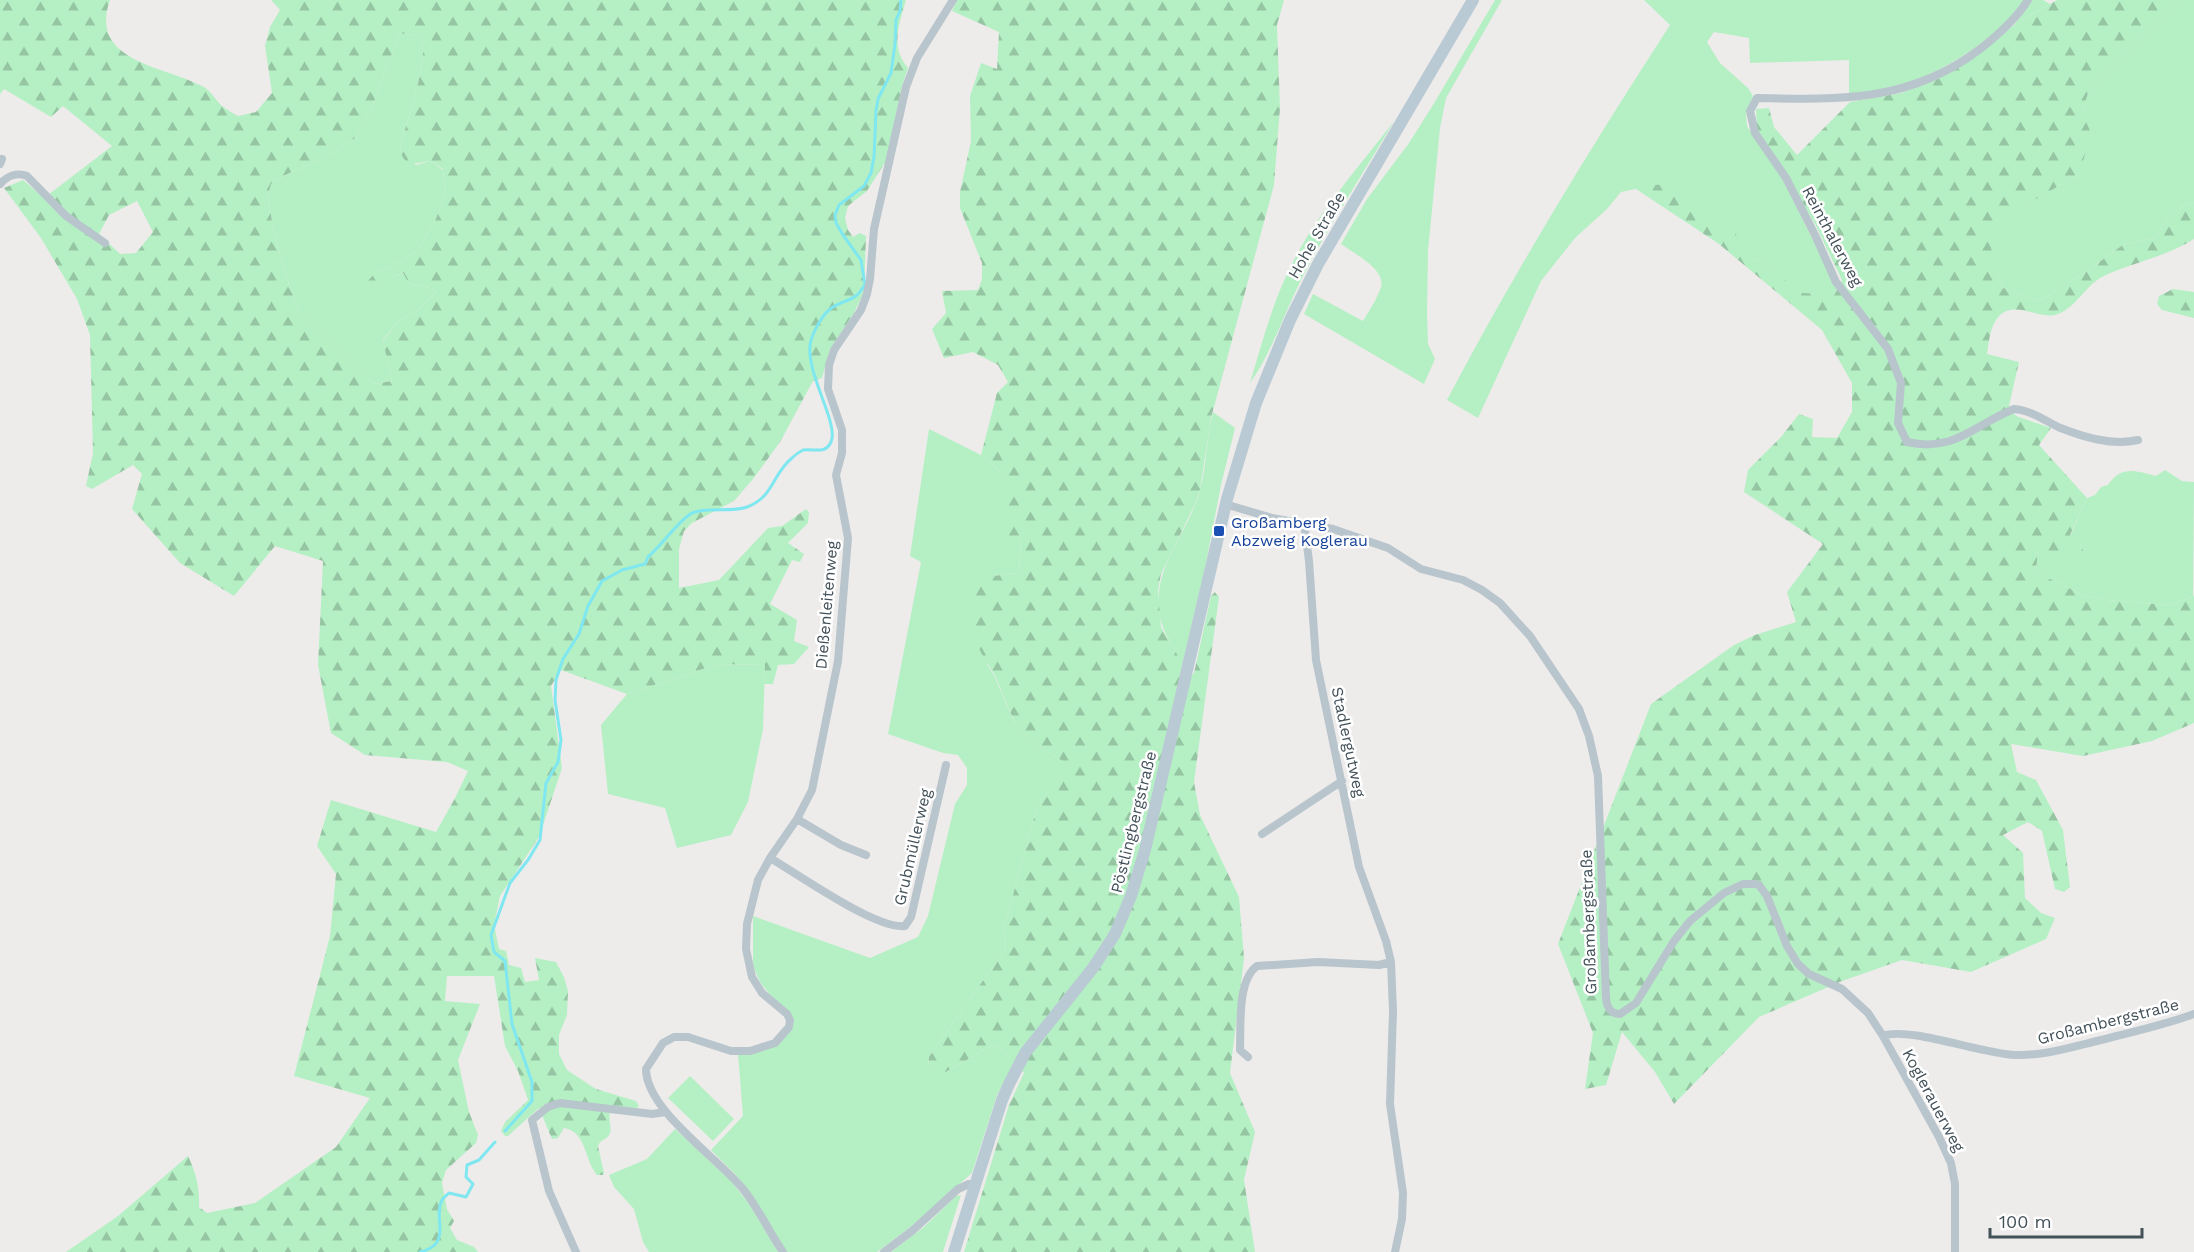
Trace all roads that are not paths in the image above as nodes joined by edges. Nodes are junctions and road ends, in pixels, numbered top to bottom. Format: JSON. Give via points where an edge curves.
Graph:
{"nodes":[{"id":1,"x":954,"y":0,"type":"edge"},
{"id":2,"x":1473,"y":0,"type":"edge"},
{"id":3,"x":2028,"y":0,"type":"edge"},
{"id":4,"x":0,"y":184,"type":"edge"},
{"id":5,"x":105,"y":243,"type":"dead end"},
{"id":6,"x":2138,"y":440,"type":"dead end"},
{"id":7,"x":1225,"y":504,"type":"junction"},
{"id":8,"x":1304,"y":523,"type":"junction"},
{"id":9,"x":946,"y":765,"type":"dead end"},
{"id":10,"x":1342,"y":781,"type":"junction"},
{"id":11,"x":797,"y":819,"type":"junction"},
{"id":12,"x":1262,"y":834,"type":"dead end"},
{"id":13,"x":866,"y":855,"type":"dead end"},
{"id":14,"x":770,"y":858,"type":"junction"},
{"id":15,"x":1391,"y":962,"type":"junction"},
{"id":16,"x":2194,"y":1014,"type":"edge"},
{"id":17,"x":1883,"y":1036,"type":"junction"},
{"id":18,"x":1248,"y":1057,"type":"dead end"},
{"id":19,"x":666,"y":1112,"type":"junction"},
{"id":20,"x":975,"y":1185,"type":"junction"},
{"id":21,"x":576,"y":1252,"type":"edge"},
{"id":22,"x":783,"y":1252,"type":"edge"},
{"id":23,"x":884,"y":1252,"type":"edge"},
{"id":24,"x":954,"y":1252,"type":"edge"},
{"id":25,"x":1395,"y":1252,"type":"edge"},
{"id":26,"x":1955,"y":1252,"type":"edge"}],
"edges":[{"from":1,"to":11,"type":"street","name":"Dießenleitenweg","via":[[911,70],[874,229],[867,294],[829,365],[828,389],[842,434],[836,475],[848,538],[841,645],[815,778]]},
{"from":2,"to":7,"type":"main road","name":"Hohe Straße","via":[[1302,294],[1256,403]]},
{"from":3,"to":6,"type":"street","name":"Reinthalerweg","via":[[1996,37],[1939,76],[1872,95],[1757,98],[1750,111],[1752,124],[1786,178],[1836,282],[1888,349],[1901,383],[1898,423],[1907,442],[1933,444],[1963,438],[2014,409],[2101,440]]},
{"from":4,"to":5,"type":"street","via":[[13,175],[27,176],[66,216]]},
{"from":7,"to":8,"type":"street","name":"Großambergstraße"},
{"from":7,"to":20,"type":"main road","name":"Pöstlingbergstraße","via":[[1131,896],[1105,951],[1016,1069]]},
{"from":8,"to":10,"type":"street","name":"Stadlergutweg","via":[[1314,646]]},
{"from":8,"to":17,"type":"street","name":"Großambergstraße","via":[[1373,542],[1420,568],[1463,580],[1482,590],[1520,623],[1568,690],[1584,722],[1598,776],[1606,998],[1611,1012],[1620,1014],[1636,1003],[1678,935],[1708,905],[1734,888],[1755,884],[1767,896],[1798,964],[1850,996]]},
{"from":9,"to":14,"type":"street","name":"Grubmüllerweg","via":[[911,917],[905,926],[892,925],[859,911]]},
{"from":10,"to":12,"type":"street"},
{"from":10,"to":15,"type":"street","name":"Stadlergutweg","via":[[1359,867]]},
{"from":11,"to":13,"type":"street"},
{"from":11,"to":14,"type":"street","name":"Dießenleitenweg"},
{"from":14,"to":19,"type":"street","name":"Dießenleitenweg","via":[[752,901],[747,955],[757,987],[787,1014],[789,1027],[772,1045],[750,1051],[731,1051],[682,1036],[667,1040],[646,1069],[649,1084]]},
{"from":15,"to":18,"type":"street","via":[[1257,966],[1248,976],[1242,1010],[1240,1050]]},
{"from":15,"to":25,"type":"street","name":"Stadlergutweg","via":[[1390,1104],[1403,1193]]},
{"from":16,"to":17,"type":"street","name":"Großambergstraße","via":[[2027,1056],[1900,1033]]},
{"from":17,"to":26,"type":"street","name":"Koglerauerweg","via":[[1951,1162],[1955,1184]]},
{"from":19,"to":21,"type":"street","via":[[652,1114],[560,1103],[532,1120],[549,1191]]},
{"from":19,"to":22,"type":"street","name":"Dießenleitenweg","via":[[744,1190]]},
{"from":20,"to":23,"type":"street","via":[[958,1189]]},
{"from":20,"to":24,"type":"main road","name":"Pöstlingbergstraße"}]}
